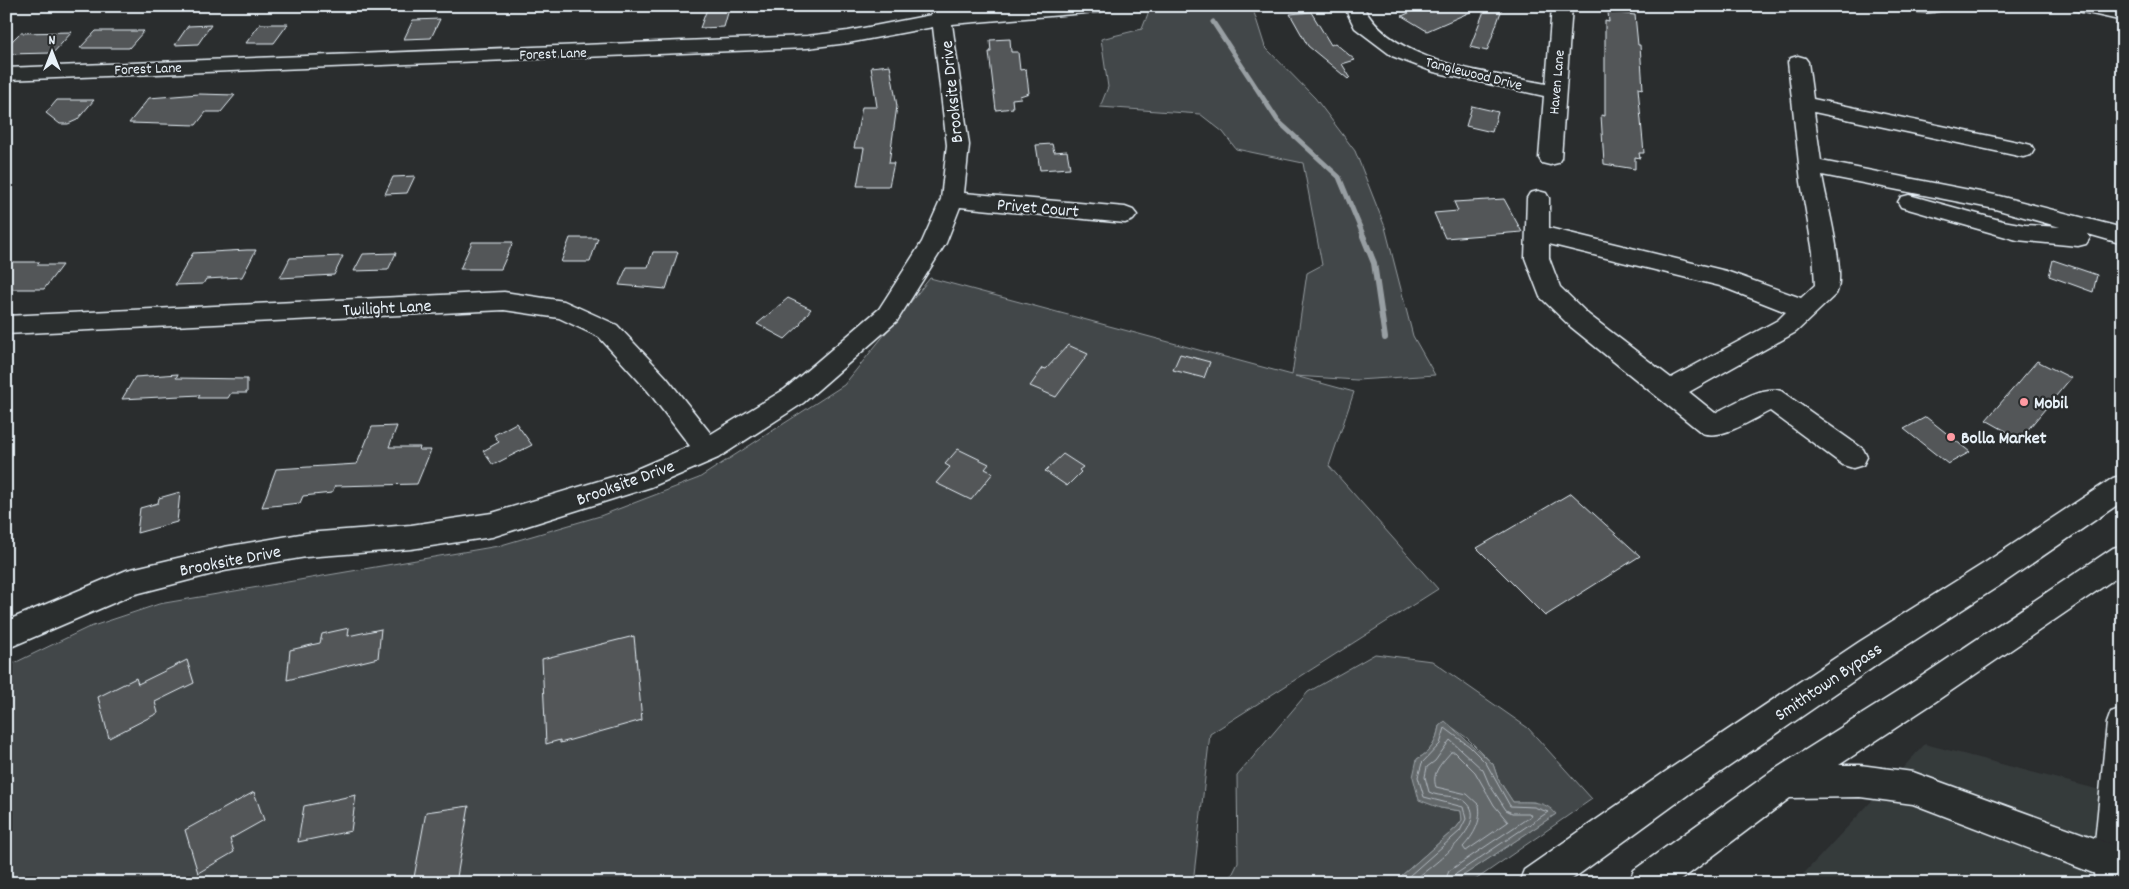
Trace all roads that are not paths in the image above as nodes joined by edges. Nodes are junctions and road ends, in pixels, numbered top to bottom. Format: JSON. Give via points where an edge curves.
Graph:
{"nodes":[{"id":1,"x":1098,"y":6,"type":"edge"},
{"id":2,"x":1353,"y":6,"type":"edge"},
{"id":3,"x":1562,"y":6,"type":"edge"},
{"id":4,"x":1917,"y":6,"type":"edge"},
{"id":5,"x":1935,"y":6,"type":"edge"},
{"id":6,"x":2081,"y":6,"type":"edge"},
{"id":7,"x":941,"y":13,"type":"edge"},
{"id":8,"x":2123,"y":15,"type":"edge"},
{"id":9,"x":1798,"y":62,"type":"dead end"},
{"id":10,"x":6,"y":74,"type":"edge"},
{"id":11,"x":1555,"y":92,"type":"junction"},
{"id":12,"x":1803,"y":103,"type":"junction"},
{"id":13,"x":2023,"y":150,"type":"dead end"},
{"id":14,"x":1550,"y":158,"type":"dead end"},
{"id":15,"x":1811,"y":174,"type":"junction"},
{"id":16,"x":1538,"y":198,"type":"dead end"},
{"id":17,"x":952,"y":199,"type":"junction"},
{"id":18,"x":1964,"y":207,"type":"junction"},
{"id":19,"x":1125,"y":215,"type":"dead end"},
{"id":20,"x":1538,"y":233,"type":"junction"},
{"id":21,"x":2123,"y":236,"type":"edge"},
{"id":22,"x":2123,"y":253,"type":"edge"},
{"id":23,"x":1804,"y":309,"type":"junction"},
{"id":24,"x":6,"y":325,"type":"edge"},
{"id":25,"x":1670,"y":391,"type":"junction"},
{"id":26,"x":708,"y":450,"type":"junction"},
{"id":27,"x":1853,"y":457,"type":"dead end"},
{"id":28,"x":2123,"y":486,"type":"edge"},
{"id":29,"x":2123,"y":557,"type":"edge"},
{"id":30,"x":6,"y":635,"type":"edge"},
{"id":31,"x":2123,"y":723,"type":"edge"},
{"id":32,"x":1784,"y":782,"type":"junction"},
{"id":33,"x":2112,"y":872,"type":"edge"},
{"id":34,"x":1538,"y":883,"type":"edge"},
{"id":35,"x":1647,"y":883,"type":"edge"}],
"edges":[{"from":1,"to":7,"type":"main road","name":"Forest Lane"},
{"from":2,"to":11,"type":"main road","name":"Tanglewood Drive","via":[[1362,24],[1399,52],[1441,68]]},
{"from":3,"to":11,"type":"main road","name":"Haven Lane"},
{"from":4,"to":5,"type":"main road"},
{"from":6,"to":8,"type":"main road"},
{"from":7,"to":10,"type":"main road","name":"Forest Lane","via":[[848,37],[807,42]]},
{"from":7,"to":17,"type":"main road","name":"Brooksite Drive","via":[[958,144]]},
{"from":9,"to":12,"type":"main road"},
{"from":11,"to":14,"type":"main road","name":"Haven Lane"},
{"from":12,"to":13,"type":"main road"},
{"from":12,"to":15,"type":"main road"},
{"from":15,"to":18,"type":"main road","via":[[1930,206]]},
{"from":15,"to":23,"type":"main road","via":[[1825,252],[1827,288]]},
{"from":16,"to":20,"type":"main road"},
{"from":17,"to":19,"type":"main road","name":"Privet Court"},
{"from":17,"to":26,"type":"main road","name":"Brooksite Drive","via":[[934,243],[888,314],[794,396]]},
{"from":18,"to":21,"type":"main road","via":[[1995,202]]},
{"from":18,"to":22,"type":"main road","via":[[2019,233],[2070,235]]},
{"from":20,"to":23,"type":"main road","via":[[1726,279]]},
{"from":20,"to":25,"type":"main road","via":[[1537,258],[1549,291],[1580,322]]},
{"from":23,"to":25,"type":"main road","via":[[1787,326]]},
{"from":24,"to":26,"type":"main road","name":"Twilight Lane","via":[[504,301],[564,310],[608,331],[657,384]]},
{"from":25,"to":27,"type":"main road","via":[[1712,426],[1772,398]]},
{"from":26,"to":30,"type":"main road","name":"Brooksite Drive","via":[[640,479],[492,525],[411,537],[306,545],[224,559],[127,582]]},
{"from":28,"to":34,"type":"main road","name":"Smithtown Bypass","via":[[1870,652],[1677,783]]},
{"from":29,"to":32,"type":"main road"},
{"from":31,"to":33,"type":"main road"},
{"from":32,"to":33,"type":"main road","via":[[1860,781],[1913,788]]},
{"from":32,"to":35,"type":"main road"}]}
